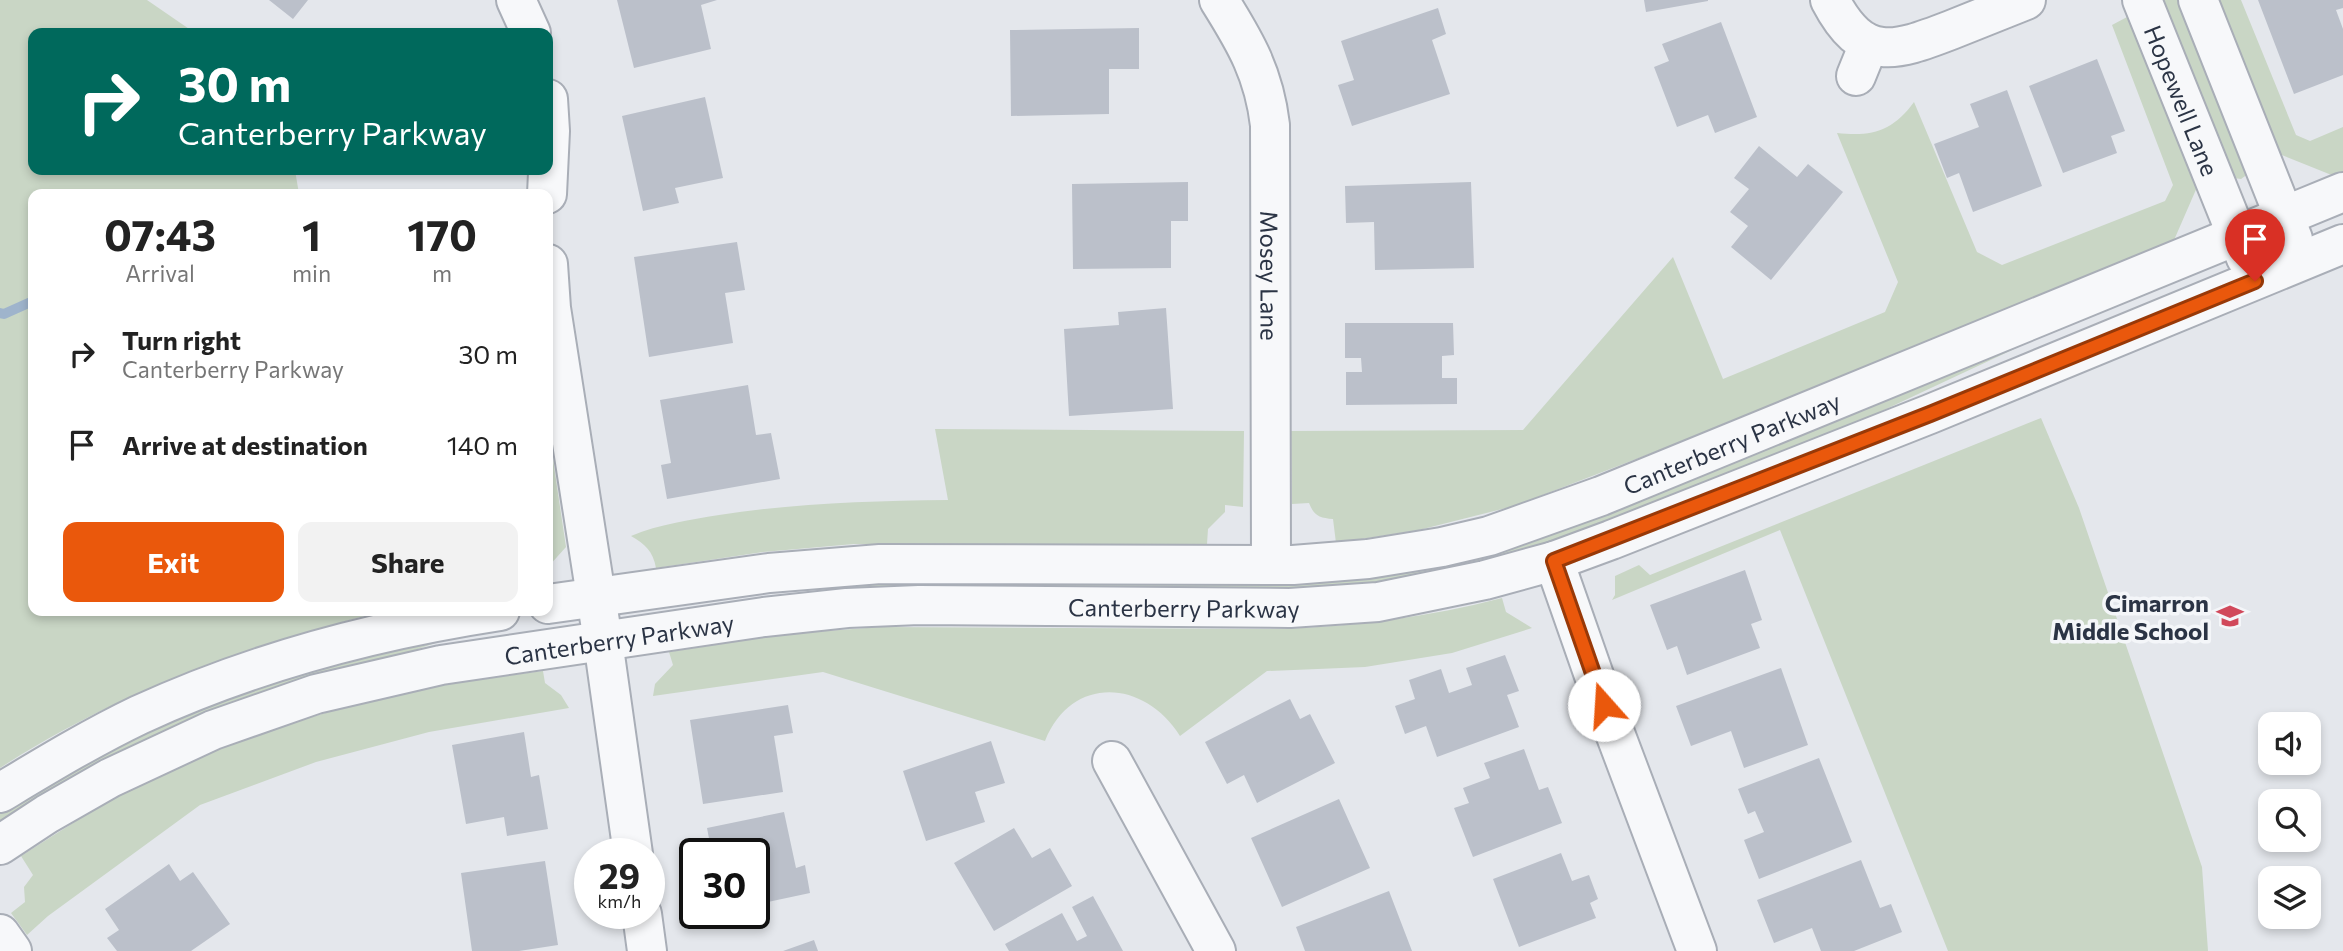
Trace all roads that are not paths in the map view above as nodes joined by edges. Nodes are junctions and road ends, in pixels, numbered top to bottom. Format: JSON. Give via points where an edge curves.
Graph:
{"nodes":[{"id":1,"x":516,"y":0,"type":"edge"},
{"id":2,"x":1219,"y":0,"type":"edge"},
{"id":3,"x":1830,"y":0,"type":"edge"},
{"id":4,"x":2026,"y":0,"type":"edge"},
{"id":5,"x":2142,"y":0,"type":"edge"},
{"id":6,"x":2198,"y":0,"type":"edge"},
{"id":7,"x":529,"y":28,"type":"edge"},
{"id":8,"x":2343,"y":192,"type":"edge"},
{"id":9,"x":2285,"y":216,"type":"junction"},
{"id":10,"x":2238,"y":236,"type":"junction"},
{"id":11,"x":2343,"y":244,"type":"edge"},
{"id":12,"x":2302,"y":261,"type":"junction"},
{"id":13,"x":2255,"y":281,"type":"junction"},
{"id":14,"x":553,"y":321,"type":"edge"},
{"id":15,"x":1554,"y":561,"type":"junction"},
{"id":16,"x":1271,"y":564,"type":"junction"},
{"id":17,"x":596,"y":596,"type":"junction"},
{"id":18,"x":553,"y":603,"type":"edge"},
{"id":19,"x":470,"y":616,"type":"edge"},
{"id":20,"x":603,"y":641,"type":"junction"},
{"id":21,"x":1112,"y":761,"type":"dead end"},
{"id":22,"x":0,"y":793,"type":"edge"},
{"id":23,"x":631,"y":838,"type":"edge"},
{"id":24,"x":0,"y":845,"type":"edge"},
{"id":25,"x":644,"y":929,"type":"edge"},
{"id":26,"x":0,"y":934,"type":"edge"},
{"id":27,"x":12,"y":951,"type":"edge"},
{"id":28,"x":647,"y":951,"type":"edge"},
{"id":29,"x":1216,"y":951,"type":"edge"},
{"id":30,"x":1697,"y":951,"type":"edge"}],
"edges":[{"from":1,"to":7,"type":"street"},
{"from":2,"to":16,"type":"street","name":"Mosey Lane","via":[[1261,78],[1269,125]]},
{"from":3,"to":4,"type":"street","via":[[1857,37],[1862,60]]},
{"from":5,"to":10,"type":"street","name":"Hopewell Lane"},
{"from":6,"to":9,"type":"street"},
{"from":8,"to":9,"type":"street","name":"Canterberry Parkway"},
{"from":9,"to":10,"type":"street","name":"Canterberry Parkway"},
{"from":9,"to":12,"type":"street"},
{"from":10,"to":13,"type":"street","name":"Hopewell Lane"},
{"from":10,"to":16,"type":"street","name":"Canterberry Parkway","via":[[1519,527],[1407,554]]},
{"from":11,"to":12,"type":"street","name":"Canterberry Parkway"},
{"from":12,"to":13,"type":"street","name":"Canterberry Parkway"},
{"from":13,"to":15,"type":"street","name":"Canterberry Parkway"},
{"from":14,"to":17,"type":"street"},
{"from":15,"to":20,"type":"street","name":"Canterberry Parkway","via":[[1453,588],[1344,605],[846,608]]},
{"from":15,"to":30,"type":"street"},
{"from":16,"to":17,"type":"street","name":"Canterberry Parkway","via":[[880,564]]},
{"from":17,"to":18,"type":"street","name":"Canterberry Parkway"},
{"from":17,"to":20,"type":"street"},
{"from":19,"to":22,"type":"street","name":"Canterberry Parkway","via":[[347,640],[248,671],[102,734]]},
{"from":20,"to":23,"type":"street"},
{"from":20,"to":24,"type":"street","name":"Canterberry Parkway","via":[[441,665],[290,702],[133,766]]},
{"from":21,"to":29,"type":"street"},
{"from":25,"to":28,"type":"street"},
{"from":26,"to":27,"type":"street"}]}
